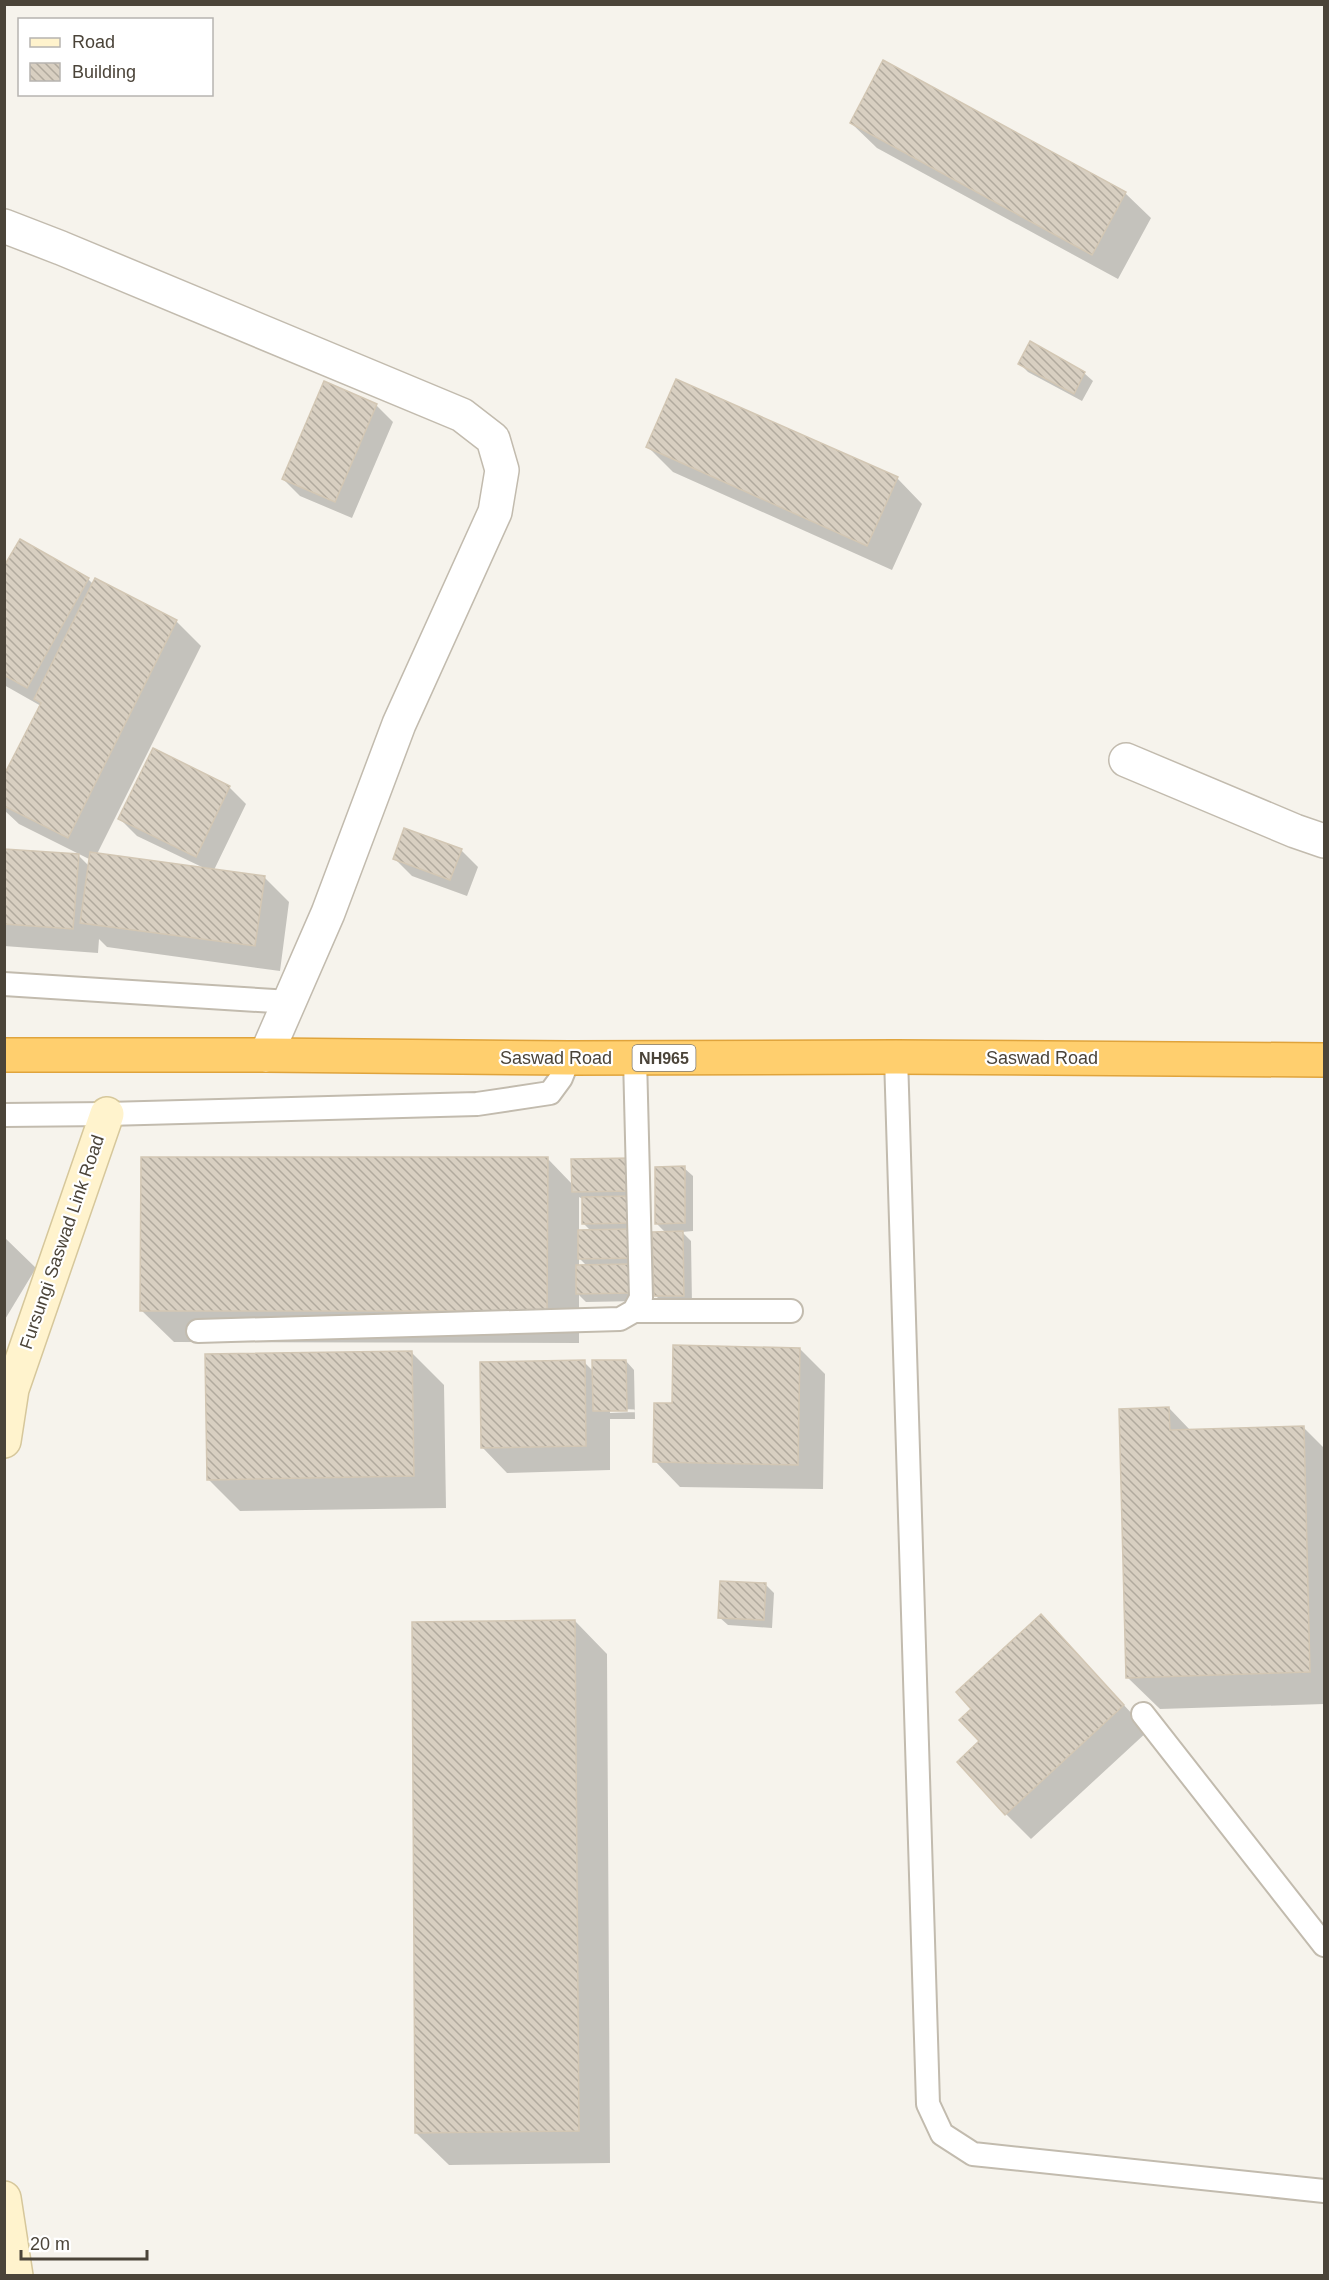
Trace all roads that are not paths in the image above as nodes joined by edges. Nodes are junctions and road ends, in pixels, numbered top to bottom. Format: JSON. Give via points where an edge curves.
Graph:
{"nodes":[{"id":1,"x":4,"y":226,"type":"edge"},
{"id":2,"x":1126,"y":760,"type":"dead end"},
{"id":3,"x":1324,"y":841,"type":"edge"},
{"id":4,"x":4,"y":984,"type":"edge"},
{"id":5,"x":290,"y":1002,"type":"junction"},
{"id":6,"x":4,"y":1055,"type":"edge"},
{"id":7,"x":266,"y":1055,"type":"junction"},
{"id":8,"x":896,"y":1057,"type":"junction"},
{"id":9,"x":569,"y":1058,"type":"junction"},
{"id":10,"x":635,"y":1058,"type":"junction"},
{"id":11,"x":1324,"y":1060,"type":"edge"},
{"id":12,"x":106,"y":1114,"type":"junction"},
{"id":13,"x":4,"y":1115,"type":"edge"},
{"id":14,"x":634,"y":1311,"type":"junction"},
{"id":15,"x":791,"y":1311,"type":"dead end"},
{"id":16,"x":198,"y":1331,"type":"dead end"},
{"id":17,"x":4,"y":1441,"type":"edge"},
{"id":18,"x":1143,"y":1714,"type":"dead end"},
{"id":19,"x":1324,"y":1945,"type":"edge"},
{"id":20,"x":1324,"y":2191,"type":"edge"},
{"id":21,"x":4,"y":2198,"type":"edge"},
{"id":22,"x":15,"y":2276,"type":"edge"}],
"edges":[{"from":1,"to":5,"type":"street","via":[[462,415],[493,439],[502,470],[495,512],[399,724]]},
{"from":2,"to":3,"type":"street"},
{"from":4,"to":5,"type":"lane"},
{"from":5,"to":7,"type":"street"},
{"from":6,"to":7,"type":"highway","name":"Saswad Road","number":"NH965"},
{"from":7,"to":9,"type":"highway","name":"Saswad Road","number":"NH965"},
{"from":8,"to":10,"type":"highway","name":"Saswad Road","number":"NH965"},
{"from":8,"to":11,"type":"highway","name":"Saswad Road","number":"NH965"},
{"from":8,"to":20,"type":"lane","via":[[928,2104],[942,2134],[973,2154]]},
{"from":9,"to":10,"type":"highway","name":"Saswad Road","number":"NH965"},
{"from":9,"to":12,"type":"lane","via":[[550,1093],[477,1104]]},
{"from":10,"to":14,"type":"lane","via":[[641,1298]]},
{"from":12,"to":13,"type":"lane"},
{"from":12,"to":17,"type":"street","name":"Fursungi Saswad Link Road","via":[[12,1389]]},
{"from":14,"to":15,"type":"lane"},
{"from":14,"to":16,"type":"lane","via":[[620,1319]]},
{"from":18,"to":19,"type":"lane"},
{"from":21,"to":22,"type":"street"}]}
